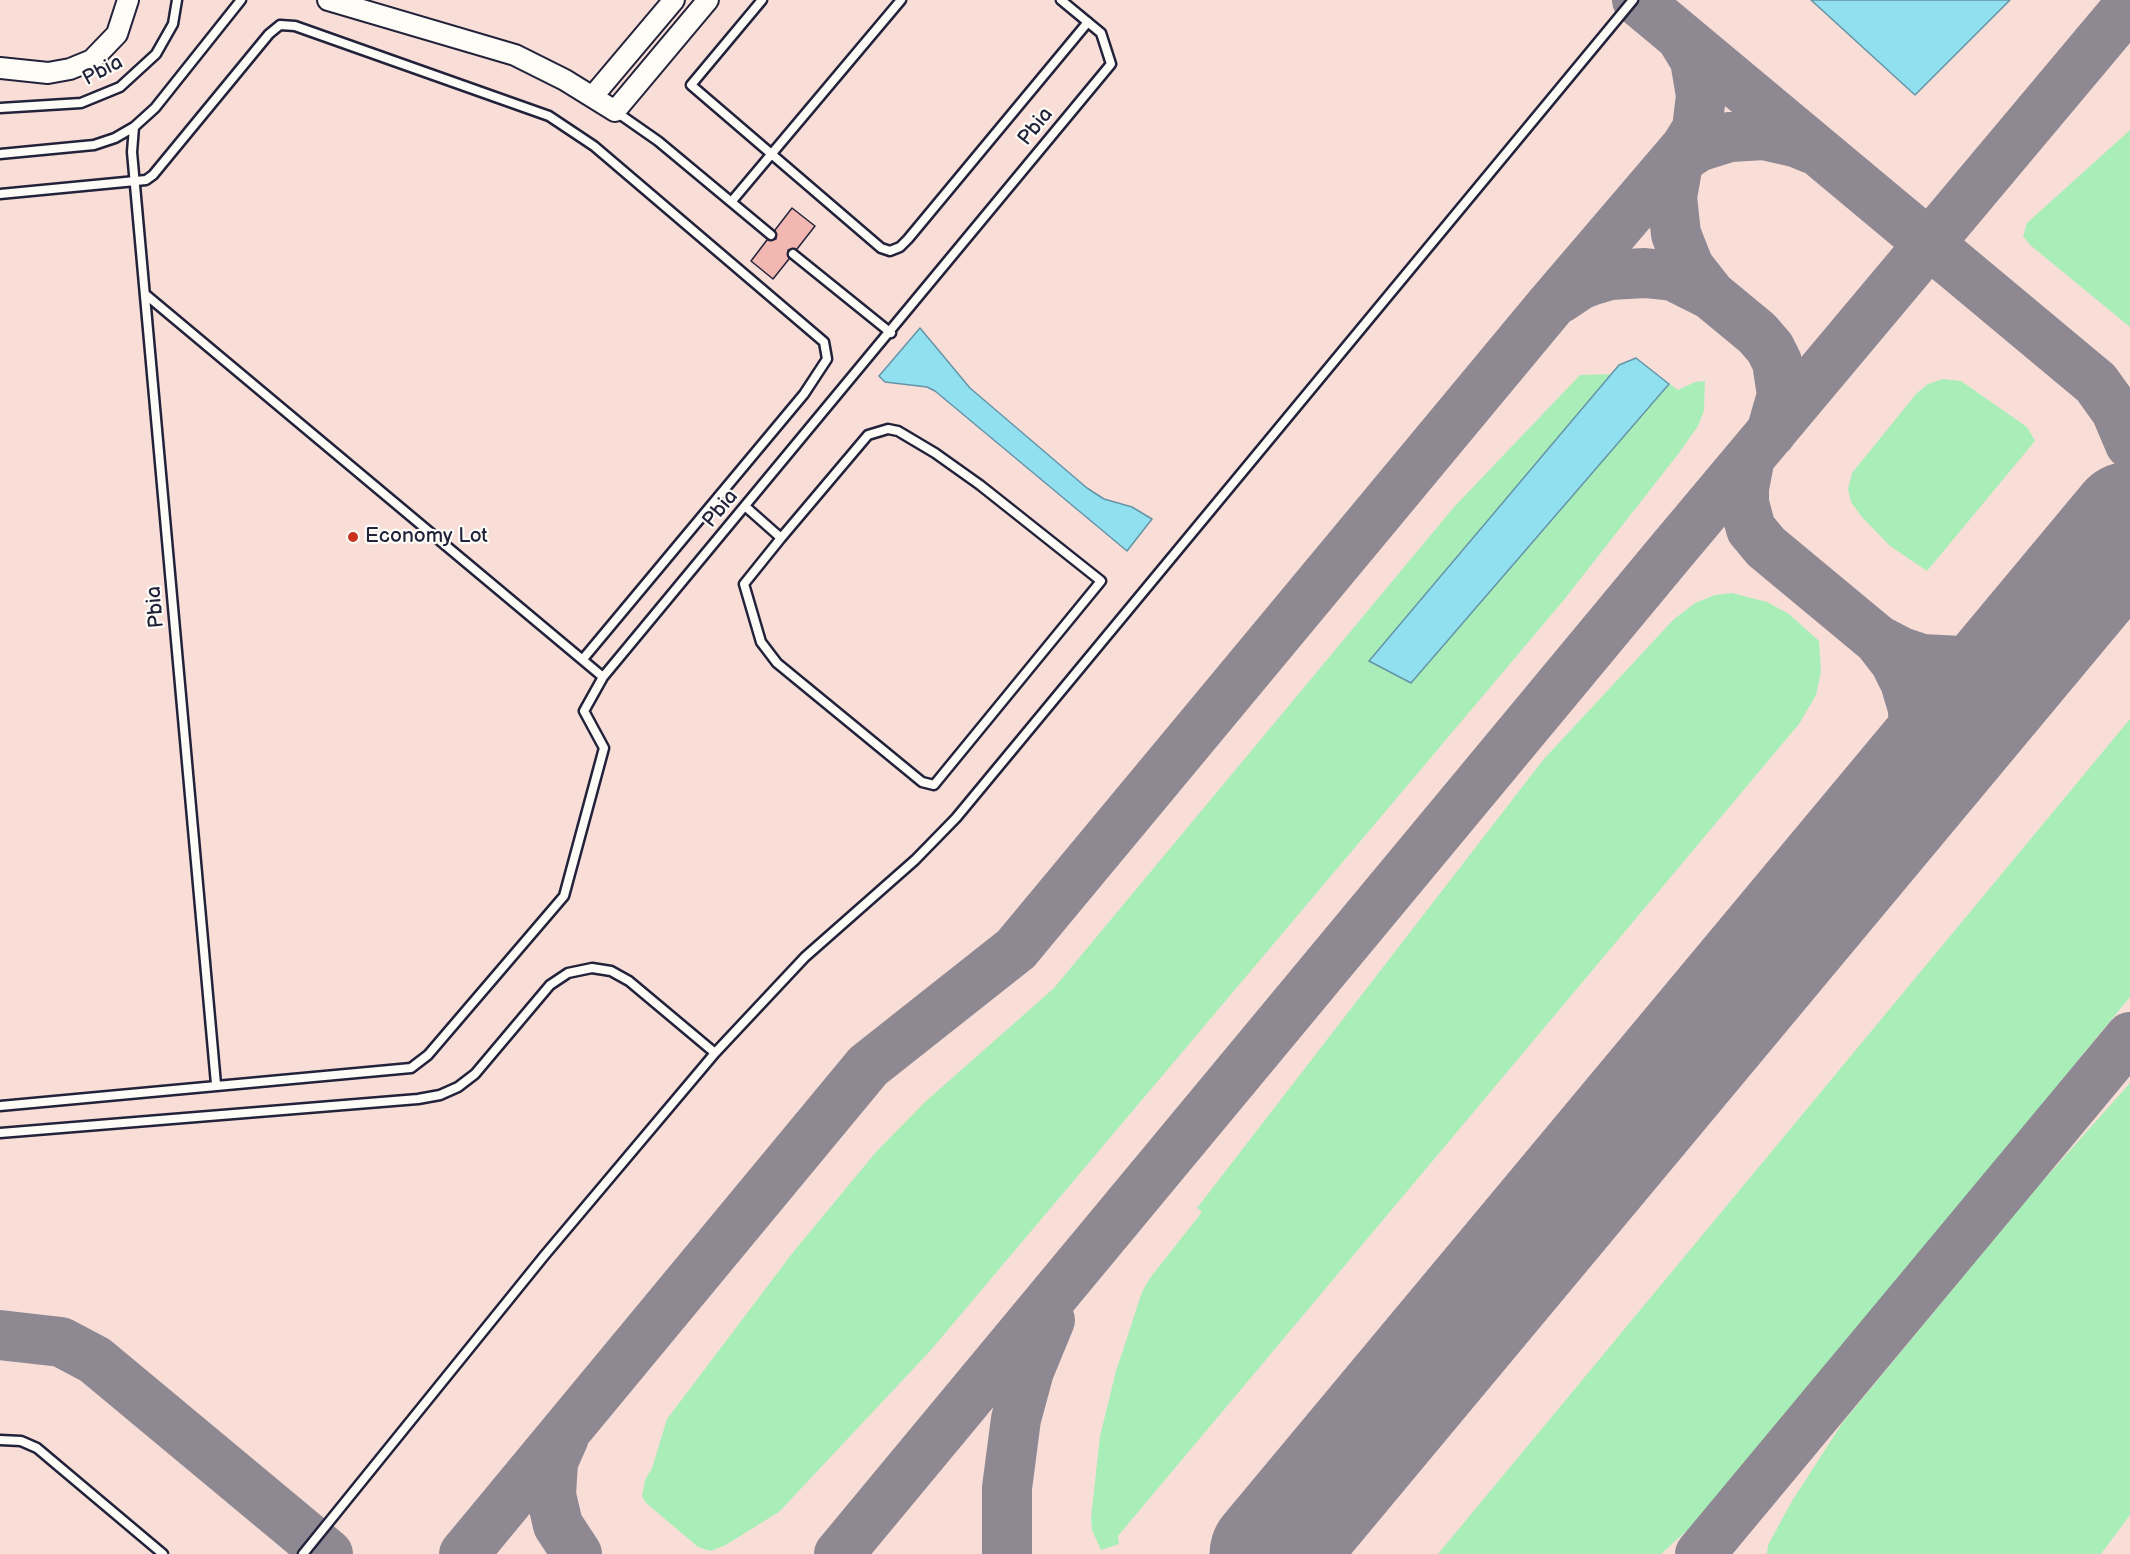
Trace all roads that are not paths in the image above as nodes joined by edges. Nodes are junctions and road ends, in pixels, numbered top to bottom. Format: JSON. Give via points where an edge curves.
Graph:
{"nodes":[{"id":1,"x":128,"y":0,"type":"edge"},
{"id":2,"x":177,"y":0,"type":"edge"},
{"id":3,"x":241,"y":0,"type":"edge"},
{"id":4,"x":328,"y":0,"type":"edge"},
{"id":5,"x":674,"y":0,"type":"edge"},
{"id":6,"x":708,"y":0,"type":"edge"},
{"id":7,"x":762,"y":0,"type":"edge"},
{"id":8,"x":901,"y":0,"type":"edge"},
{"id":9,"x":1061,"y":0,"type":"edge"},
{"id":10,"x":1632,"y":0,"type":"edge"},
{"id":11,"x":1088,"y":22,"type":"junction"},
{"id":12,"x":0,"y":68,"type":"edge"},
{"id":13,"x":592,"y":96,"type":"junction"},
{"id":14,"x":0,"y":108,"type":"edge"},
{"id":15,"x":615,"y":111,"type":"junction"},
{"id":16,"x":134,"y":127,"type":"junction"},
{"id":17,"x":772,"y":153,"type":"junction"},
{"id":18,"x":0,"y":154,"type":"edge"},
{"id":19,"x":136,"y":183,"type":"junction"},
{"id":20,"x":0,"y":194,"type":"edge"},
{"id":21,"x":732,"y":201,"type":"junction"},
{"id":22,"x":771,"y":235,"type":"dead end"},
{"id":23,"x":793,"y":254,"type":"dead end"},
{"id":24,"x":146,"y":294,"type":"junction"},
{"id":25,"x":891,"y":333,"type":"junction"},
{"id":26,"x":746,"y":507,"type":"junction"},
{"id":27,"x":781,"y":538,"type":"junction"},
{"id":28,"x":583,"y":659,"type":"junction"},
{"id":29,"x":603,"y":677,"type":"junction"},
{"id":30,"x":715,"y":1053,"type":"junction"},
{"id":31,"x":216,"y":1084,"type":"junction"},
{"id":32,"x":0,"y":1106,"type":"edge"},
{"id":33,"x":0,"y":1133,"type":"edge"},
{"id":34,"x":0,"y":1440,"type":"edge"},
{"id":35,"x":163,"y":1554,"type":"edge"},
{"id":36,"x":303,"y":1554,"type":"edge"}],
"edges":[{"from":1,"to":12,"type":"street","via":[[117,34],[92,60],[48,73]]},
{"from":2,"to":14,"type":"lane","name":"Pbia","via":[[173,24],[156,54],[120,87],[81,103]]},
{"from":3,"to":16,"type":"lane","via":[[155,108]]},
{"from":4,"to":13,"type":"street","via":[[507,52]]},
{"from":5,"to":13,"type":"street"},
{"from":6,"to":15,"type":"street"},
{"from":7,"to":17,"type":"lane","via":[[691,85]]},
{"from":8,"to":17,"type":"lane"},
{"from":9,"to":11,"type":"lane","name":"Pbia"},
{"from":10,"to":30,"type":"lane","via":[[956,818],[915,860],[805,957]]},
{"from":11,"to":17,"type":"lane","via":[[900,247],[890,251],[881,248]]},
{"from":11,"to":25,"type":"lane","name":"Pbia","via":[[1101,33],[1111,64]]},
{"from":13,"to":15,"type":"street"},
{"from":15,"to":21,"type":"lane"},
{"from":16,"to":18,"type":"lane","via":[[94,145]]},
{"from":16,"to":19,"type":"lane","name":"Pbia"},
{"from":17,"to":21,"type":"lane"},
{"from":19,"to":20,"type":"lane"},
{"from":19,"to":24,"type":"lane","name":"Pbia"},
{"from":19,"to":28,"type":"lane","via":[[153,175],[269,34],[280,25],[295,26],[549,116],[594,146],[824,342],[827,359],[804,394]]},
{"from":21,"to":22,"type":"lane"},
{"from":23,"to":25,"type":"lane"},
{"from":24,"to":28,"type":"lane"},
{"from":24,"to":31,"type":"lane","name":"Pbia"},
{"from":25,"to":26,"type":"lane","name":"Pbia"},
{"from":26,"to":27,"type":"lane"},
{"from":26,"to":29,"type":"lane","name":"Pbia"},
{"from":27,"to":27,"type":"lane","via":[[744,584],[761,642],[786,670],[922,783],[934,785],[1101,581],[980,485],[935,453],[888,429],[868,435]]},
{"from":28,"to":29,"type":"lane"},
{"from":29,"to":31,"type":"lane","name":"Pbia","via":[[584,711],[604,748],[564,896],[428,1055],[411,1068]]},
{"from":30,"to":33,"type":"lane","via":[[629,981],[610,971],[592,968],[568,973],[550,985],[475,1074],[441,1095]]},
{"from":30,"to":36,"type":"lane"},
{"from":31,"to":32,"type":"lane"},
{"from":34,"to":35,"type":"lane","via":[[21,1441],[37,1448]]}]}
